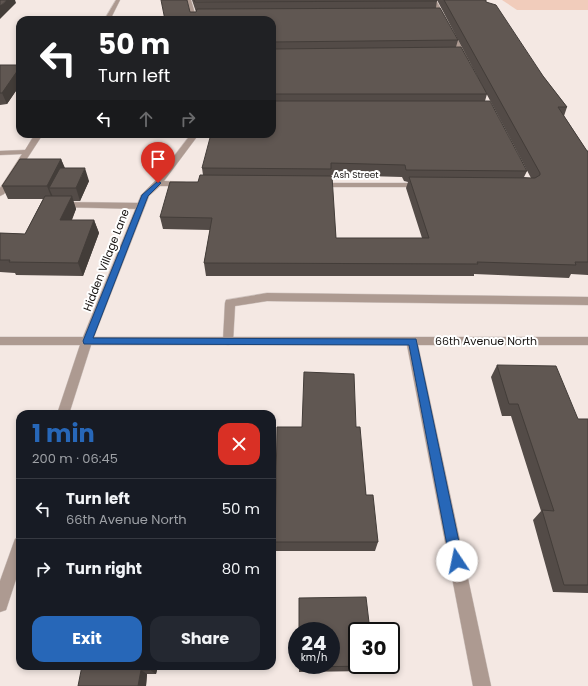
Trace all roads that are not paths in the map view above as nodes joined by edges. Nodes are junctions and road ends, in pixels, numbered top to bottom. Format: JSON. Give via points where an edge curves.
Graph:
{"nodes":[{"id":1,"x":118,"y":0,"type":"edge"},
{"id":2,"x":189,"y":0,"type":"edge"},
{"id":3,"x":434,"y":0,"type":"edge"},
{"id":4,"x":434,"y":14,"type":"edge"},
{"id":5,"x":442,"y":14,"type":"junction"},
{"id":6,"x":200,"y":15,"type":"edge"},
{"id":7,"x":109,"y":16,"type":"edge"},
{"id":8,"x":193,"y":16,"type":"edge"},
{"id":9,"x":196,"y":16,"type":"edge"},
{"id":10,"x":455,"y":54,"type":"edge"},
{"id":11,"x":463,"y":54,"type":"junction"},
{"id":12,"x":470,"y":68,"type":"edge"},
{"id":13,"x":36,"y":138,"type":"edge"},
{"id":14,"x":192,"y":138,"type":"edge"},
{"id":15,"x":27,"y":152,"type":"junction"},
{"id":16,"x":0,"y":153,"type":"edge"},
{"id":17,"x":158,"y":183,"type":"junction"},
{"id":18,"x":197,"y":184,"type":"edge"},
{"id":19,"x":308,"y":184,"type":"edge"},
{"id":20,"x":427,"y":185,"type":"edge"},
{"id":21,"x":0,"y":194,"type":"edge"},
{"id":22,"x":49,"y":205,"type":"edge"},
{"id":23,"x":141,"y":206,"type":"junction"},
{"id":24,"x":588,"y":301,"type":"edge"},
{"id":25,"x":0,"y":341,"type":"edge"},
{"id":26,"x":87,"y":341,"type":"junction"},
{"id":27,"x":228,"y":341,"type":"junction"},
{"id":28,"x":412,"y":342,"type":"junction"},
{"id":29,"x":588,"y":342,"type":"edge"},
{"id":30,"x":64,"y":410,"type":"edge"},
{"id":31,"x":16,"y":556,"type":"edge"},
{"id":32,"x":0,"y":604,"type":"edge"},
{"id":33,"x":482,"y":686,"type":"edge"}],
"edges":[{"from":1,"to":7,"type":"street"},
{"from":2,"to":8,"type":"street"},
{"from":3,"to":5,"type":"street"},
{"from":4,"to":5,"type":"street"},
{"from":5,"to":11,"type":"street"},
{"from":6,"to":9,"type":"street"},
{"from":10,"to":11,"type":"street"},
{"from":11,"to":12,"type":"street"},
{"from":13,"to":15,"type":"street"},
{"from":14,"to":17,"type":"street","name":"Hidden Village Lane"},
{"from":15,"to":16,"type":"street"},
{"from":15,"to":21,"type":"street"},
{"from":17,"to":18,"type":"street"},
{"from":17,"to":23,"type":"street","name":"Hidden Village Lane","via":[[145,195]]},
{"from":19,"to":20,"type":"street","name":"Ash Street"},
{"from":22,"to":23,"type":"street"},
{"from":23,"to":26,"type":"street","name":"Hidden Village Lane"},
{"from":24,"to":27,"type":"street","via":[[267,297],[230,303]]},
{"from":25,"to":26,"type":"street","name":"66th Avenue North"},
{"from":26,"to":27,"type":"street","name":"66th Avenue North"},
{"from":26,"to":30,"type":"street","name":"Hidden Village Lane"},
{"from":27,"to":28,"type":"street","name":"66th Avenue North"},
{"from":28,"to":29,"type":"street","name":"66th Avenue North"},
{"from":28,"to":33,"type":"street"},
{"from":31,"to":32,"type":"street"}]}
